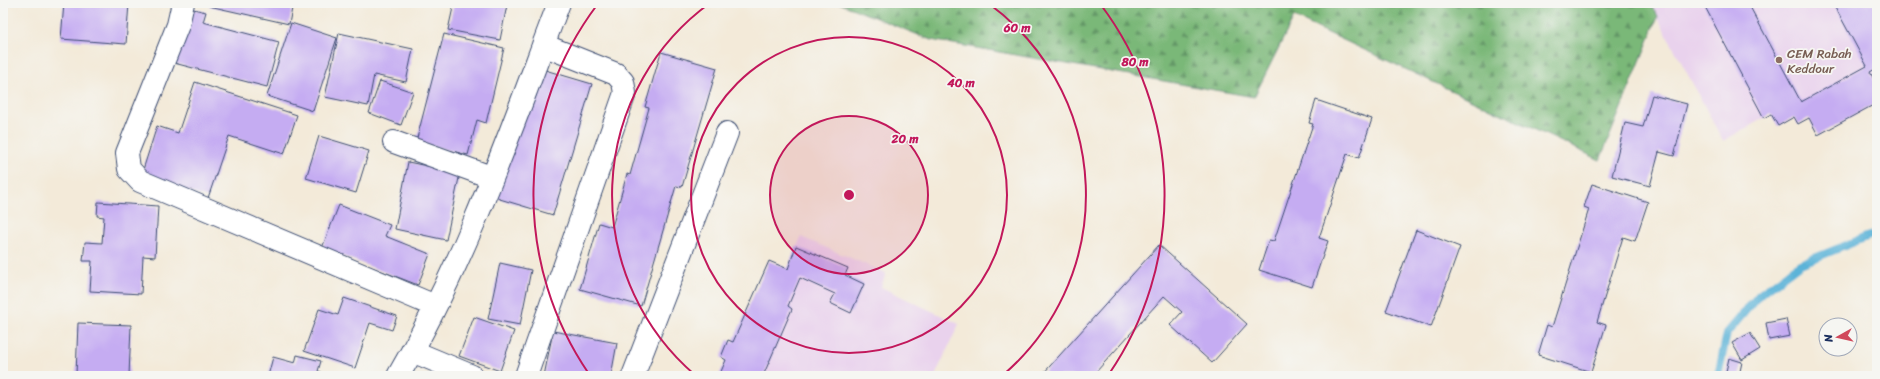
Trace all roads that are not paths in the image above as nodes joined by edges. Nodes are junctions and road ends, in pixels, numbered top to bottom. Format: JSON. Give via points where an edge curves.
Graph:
{"nodes":[{"id":1,"x":183,"y":3,"type":"edge"},
{"id":2,"x":559,"y":3,"type":"edge"},
{"id":3,"x":543,"y":45,"type":"junction"},
{"id":4,"x":727,"y":133,"type":"dead end"},
{"id":5,"x":394,"y":142,"type":"dead end"},
{"id":6,"x":491,"y":177,"type":"junction"},
{"id":7,"x":435,"y":306,"type":"junction"},
{"id":8,"x":412,"y":351,"type":"junction"},
{"id":9,"x":398,"y":376,"type":"edge"},
{"id":10,"x":472,"y":376,"type":"edge"},
{"id":11,"x":526,"y":376,"type":"edge"},
{"id":12,"x":633,"y":376,"type":"edge"}],
"edges":[{"from":1,"to":7,"type":"street","via":[[178,24],[127,153],[134,175],[140,181]]},
{"from":2,"to":3,"type":"street"},
{"from":3,"to":6,"type":"street"},
{"from":3,"to":11,"type":"street","via":[[616,74],[623,82],[625,94]]},
{"from":4,"to":12,"type":"street"},
{"from":5,"to":6,"type":"street"},
{"from":6,"to":7,"type":"street","via":[[460,256]]},
{"from":7,"to":8,"type":"street"},
{"from":8,"to":9,"type":"street"},
{"from":8,"to":10,"type":"street"}]}
